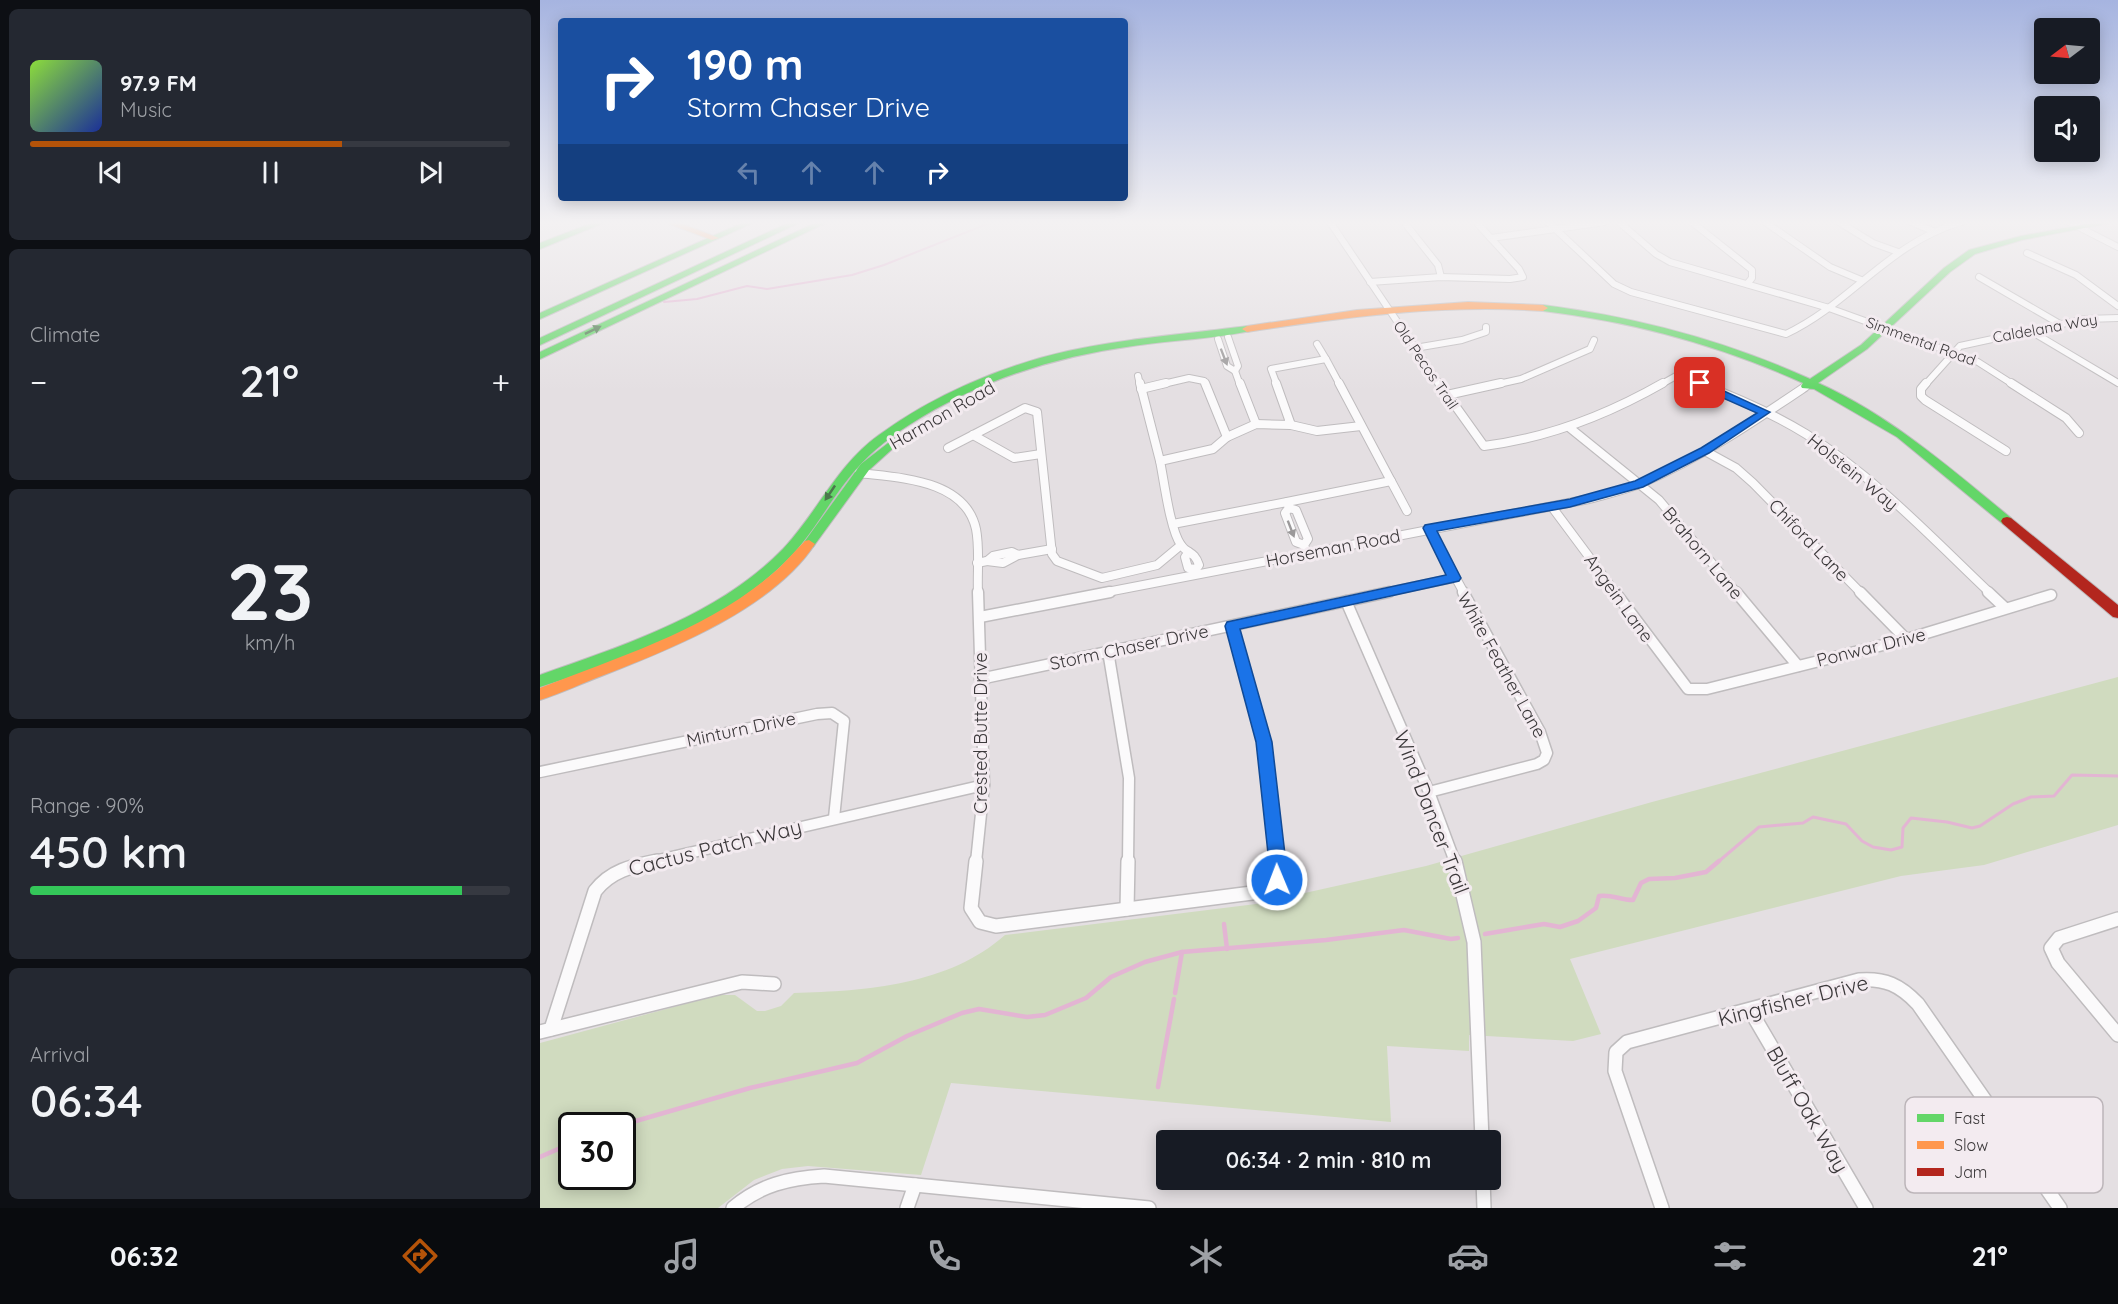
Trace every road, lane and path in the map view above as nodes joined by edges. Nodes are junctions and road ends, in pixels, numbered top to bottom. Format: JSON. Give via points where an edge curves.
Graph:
{"nodes":[{"id":1,"x":624,"y":278,"type":"edge"},
{"id":2,"x":653,"y":278,"type":"edge"},
{"id":3,"x":676,"y":278,"type":"edge"},
{"id":4,"x":705,"y":278,"type":"edge"},
{"id":5,"x":1368,"y":278,"type":"edge"},
{"id":6,"x":1434,"y":278,"type":"edge"},
{"id":7,"x":1467,"y":278,"type":"edge"},
{"id":8,"x":1514,"y":278,"type":"edge"},
{"id":9,"x":1608,"y":278,"type":"edge"},
{"id":10,"x":1728,"y":278,"type":"edge"},
{"id":11,"x":1752,"y":278,"type":"edge"},
{"id":12,"x":1857,"y":278,"type":"edge"},
{"id":13,"x":1938,"y":278,"type":"edge"},
{"id":14,"x":1981,"y":278,"type":"edge"},
{"id":15,"x":2081,"y":278,"type":"edge"},
{"id":16,"x":1861,"y":280,"type":"joint"},
{"id":17,"x":1370,"y":282,"type":"junction"},
{"id":18,"x":1747,"y":284,"type":"junction"},
{"id":19,"x":2118,"y":306,"type":"edge"},
{"id":20,"x":1829,"y":308,"type":"junction"},
{"id":21,"x":1390,"y":311,"type":"junction"},
{"id":22,"x":540,"y":316,"type":"edge"},
{"id":23,"x":2118,"y":318,"type":"edge"},
{"id":24,"x":2060,"y":324,"type":"junction"},
{"id":25,"x":1486,"y":327,"type":"dead end"},
{"id":26,"x":1885,"y":328,"type":"junction"},
{"id":27,"x":540,"y":330,"type":"edge"},
{"id":28,"x":2030,"y":330,"type":"junction"},
{"id":29,"x":1223,"y":338,"type":"junction"},
{"id":30,"x":1594,"y":340,"type":"dead end"},
{"id":31,"x":540,"y":342,"type":"edge"},
{"id":32,"x":1317,"y":344,"type":"dead end"},
{"id":33,"x":1415,"y":348,"type":"junction"},
{"id":34,"x":1955,"y":352,"type":"junction"},
{"id":35,"x":540,"y":356,"type":"edge"},
{"id":36,"x":1326,"y":359,"type":"junction"},
{"id":37,"x":1138,"y":376,"type":"dead end"},
{"id":38,"x":2118,"y":383,"type":"edge"},
{"id":39,"x":1808,"y":385,"type":"junction"},
{"id":40,"x":1141,"y":389,"type":"junction"},
{"id":41,"x":1447,"y":395,"type":"junction"},
{"id":42,"x":1765,"y":412,"type":"junction"},
{"id":43,"x":1256,"y":424,"type":"junction"},
{"id":44,"x":1291,"y":425,"type":"junction"},
{"id":45,"x":1361,"y":426,"type":"junction"},
{"id":46,"x":1570,"y":428,"type":"junction"},
{"id":47,"x":2079,"y":433,"type":"dead end"},
{"id":48,"x":974,"y":435,"type":"junction"},
{"id":49,"x":1227,"y":437,"type":"junction"},
{"id":50,"x":948,"y":448,"type":"dead end"},
{"id":51,"x":1705,"y":450,"type":"junction"},
{"id":52,"x":2006,"y":451,"type":"dead end"},
{"id":53,"x":1041,"y":454,"type":"junction"},
{"id":54,"x":1160,"y":461,"type":"junction"},
{"id":55,"x":859,"y":473,"type":"junction"},
{"id":56,"x":1391,"y":481,"type":"junction"},
{"id":57,"x":1639,"y":484,"type":"junction"},
{"id":58,"x":1288,"y":505,"type":"junction"},
{"id":59,"x":1552,"y":507,"type":"junction"},
{"id":60,"x":1407,"y":511,"type":"dead end"},
{"id":61,"x":1173,"y":524,"type":"junction"},
{"id":62,"x":1429,"y":528,"type":"junction"},
{"id":63,"x":1181,"y":545,"type":"junction"},
{"id":64,"x":1052,"y":549,"type":"junction"},
{"id":65,"x":1306,"y":549,"type":"junction"},
{"id":66,"x":982,"y":562,"type":"junction"},
{"id":67,"x":1196,"y":572,"type":"junction"},
{"id":68,"x":1454,"y":578,"type":"junction"},
{"id":69,"x":2051,"y":595,"type":"dead end"},
{"id":70,"x":1346,"y":601,"type":"junction"},
{"id":71,"x":2004,"y":607,"type":"junction"},
{"id":72,"x":2118,"y":613,"type":"edge"},
{"id":73,"x":980,"y":617,"type":"junction"},
{"id":74,"x":1232,"y":626,"type":"junction"},
{"id":75,"x":1906,"y":639,"type":"junction"},
{"id":76,"x":1108,"y":651,"type":"junction"},
{"id":77,"x":1798,"y":666,"type":"junction"},
{"id":78,"x":980,"y":679,"type":"junction"},
{"id":79,"x":540,"y":681,"type":"edge"},
{"id":80,"x":1688,"y":689,"type":"joint"},
{"id":81,"x":540,"y":694,"type":"edge"},
{"id":82,"x":540,"y":772,"type":"edge"},
{"id":83,"x":984,"y":785,"type":"junction"},
{"id":84,"x":1429,"y":792,"type":"junction"},
{"id":85,"x":834,"y":818,"type":"junction"},
{"id":86,"x":1127,"y":909,"type":"junction"},
{"id":87,"x":2118,"y":919,"type":"edge"},
{"id":88,"x":774,"y":984,"type":"dead end"},
{"id":89,"x":1750,"y":1010,"type":"junction"},
{"id":90,"x":546,"y":1031,"type":"edge"},
{"id":91,"x":2118,"y":1035,"type":"edge"},
{"id":92,"x":1983,"y":1097,"type":"edge"},
{"id":93,"x":1482,"y":1130,"type":"edge"},
{"id":94,"x":915,"y":1185,"type":"junction"},
{"id":95,"x":1483,"y":1190,"type":"edge"},
{"id":96,"x":2050,"y":1193,"type":"edge"},
{"id":97,"x":1099,"y":1205,"type":"edge"},
{"id":98,"x":733,"y":1208,"type":"edge"},
{"id":99,"x":907,"y":1208,"type":"edge"},
{"id":100,"x":1149,"y":1208,"type":"edge"},
{"id":101,"x":1484,"y":1208,"type":"edge"},
{"id":102,"x":1662,"y":1208,"type":"edge"},
{"id":103,"x":1866,"y":1208,"type":"edge"},
{"id":104,"x":2060,"y":1208,"type":"edge"}],
"edges":[{"from":1,"to":22,"type":"main road"},
{"from":2,"to":27,"type":"main road"},
{"from":3,"to":31,"type":"main road"},
{"from":35,"to":4,"type":"main road","one_way":true},
{"from":5,"to":17,"type":"street","name":"Old Pecos Trail"},
{"from":6,"to":17,"type":"street"},
{"from":7,"to":8,"type":"street"},
{"from":9,"to":20,"type":"street","via":[[1630,292],[1786,334]]},
{"from":10,"to":18,"type":"street","name":"Simmental Road"},
{"from":11,"to":18,"type":"street"},
{"from":12,"to":16,"type":"street"},
{"from":13,"to":26,"type":"main road","name":"Horseman Road"},
{"from":14,"to":24,"type":"street"},
{"from":15,"to":19,"type":"street"},
{"from":16,"to":20,"type":"street"},
{"from":17,"to":21,"type":"street","name":"Old Pecos Trail"},
{"from":18,"to":20,"type":"street","name":"Simmental Road"},
{"from":20,"to":26,"type":"street","name":"Simmental Road"},
{"from":21,"to":29,"type":"main road","name":"Harmon Road"},
{"from":21,"to":33,"type":"street","name":"Old Pecos Trail"},
{"from":21,"to":39,"type":"main road","via":[[1498,305],[1614,318],[1755,358]]},
{"from":21,"to":79,"type":"main road","name":"Harmon Road","one_way":true,"via":[[1083,352],[1045,360],[986,381],[914,418],[861,454],[806,531],[741,590],[659,633]]},
{"from":23,"to":24,"type":"street","name":"Caldelana Way"},
{"from":24,"to":28,"type":"street","name":"Caldelana Way"},
{"from":25,"to":33,"type":"street","via":[[1486,332],[1474,337]]},
{"from":26,"to":34,"type":"street","name":"Simmental Road"},
{"from":26,"to":39,"type":"main road","name":"Horseman Road"},
{"from":28,"to":34,"type":"street","name":"Caldelana Way","via":[[1969,343]]},
{"from":28,"to":38,"type":"street"},
{"from":29,"to":43,"type":"street","via":[[1227,366],[1235,371]]},
{"from":29,"to":55,"type":"main road","name":"Harmon Road","via":[[1075,360],[1001,382],[912,429],[889,444]]},
{"from":30,"to":41,"type":"street","via":[[1590,349],[1521,379]]},
{"from":32,"to":36,"type":"street"},
{"from":33,"to":41,"type":"street","name":"Old Pecos Trail"},
{"from":34,"to":47,"type":"street","name":"Simmental Road","via":[[1993,369],[2066,418]]},
{"from":34,"to":52,"type":"street","name":"Caldelana Way","via":[[1922,389],[1921,396]]},
{"from":36,"to":44,"type":"street","via":[[1272,369]]},
{"from":36,"to":45,"type":"street"},
{"from":37,"to":40,"type":"street"},
{"from":39,"to":42,"type":"street","name":"Horseman Road"},
{"from":39,"to":72,"type":"main road","via":[[1910,441]]},
{"from":40,"to":49,"type":"street","via":[[1189,378],[1204,381]]},
{"from":40,"to":54,"type":"street"},
{"from":41,"to":46,"type":"street","name":"Old Pecos Trail","via":[[1484,446]]},
{"from":42,"to":46,"type":"street","name":"Holstein Way","via":[[1676,376]]},
{"from":42,"to":51,"type":"street","name":"Horseman Road"},
{"from":42,"to":71,"type":"street","name":"Holstein Way","via":[[1824,446],[1875,486]]},
{"from":43,"to":44,"type":"street"},
{"from":43,"to":49,"type":"street"},
{"from":44,"to":45,"type":"street","via":[[1317,432]]},
{"from":45,"to":56,"type":"street"},
{"from":46,"to":57,"type":"street","name":"Brahorn Lane"},
{"from":48,"to":50,"type":"street"},
{"from":48,"to":53,"type":"street","via":[[1014,458]]},
{"from":48,"to":53,"type":"street","via":[[1025,408],[1037,412]]},
{"from":49,"to":54,"type":"street","via":[[1207,452]]},
{"from":51,"to":57,"type":"street","name":"Horseman Road"},
{"from":51,"to":75,"type":"street","name":"Chiford Lane","via":[[1754,483]]},
{"from":53,"to":64,"type":"street"},
{"from":54,"to":61,"type":"street"},
{"from":55,"to":66,"type":"street","name":"Crested Butte Drive","via":[[923,482],[947,492],[968,508]]},
{"from":55,"to":81,"type":"main road","name":"Harmon Road","via":[[817,536],[764,587],[694,629]]},
{"from":56,"to":58,"type":"street"},
{"from":56,"to":60,"type":"street"},
{"from":57,"to":59,"type":"street","name":"Horseman Road"},
{"from":57,"to":77,"type":"street","name":"Brahorn Lane","via":[[1659,500]]},
{"from":58,"to":61,"type":"street"},
{"from":58,"to":65,"type":"street","via":[[1285,513],[1296,542]]},
{"from":59,"to":62,"type":"street","name":"Horseman Road"},
{"from":59,"to":80,"type":"street","name":"Angein Lane"},
{"from":61,"to":63,"type":"street"},
{"from":62,"to":65,"type":"street","name":"Horseman Road"},
{"from":62,"to":68,"type":"street","name":"White Feather Lane"},
{"from":63,"to":64,"type":"street","via":[[1157,565],[1102,578],[1057,561]]},
{"from":63,"to":67,"type":"street","via":[[1189,552],[1185,557],[1188,568]]},
{"from":64,"to":66,"type":"street","via":[[994,564]]},
{"from":65,"to":67,"type":"street","name":"Horseman Road"},
{"from":66,"to":73,"type":"street","name":"Crested Butte Drive"},
{"from":67,"to":73,"type":"street","name":"Horseman Road"},
{"from":68,"to":70,"type":"street","name":"Storm Chaser Drive"},
{"from":68,"to":84,"type":"street","name":"White Feather Lane","via":[[1540,732],[1547,753],[1537,764]]},
{"from":69,"to":71,"type":"street","name":"Ponwar Drive"},
{"from":70,"to":74,"type":"street","name":"Storm Chaser Drive"},
{"from":70,"to":84,"type":"street","name":"Wind Dancer Trail"},
{"from":71,"to":75,"type":"street","name":"Ponwar Drive"},
{"from":73,"to":78,"type":"street","name":"Crested Butte Drive"},
{"from":74,"to":76,"type":"street","name":"Storm Chaser Drive"},
{"from":74,"to":86,"type":"street","name":"Crested Butte Drive","via":[[1267,758],[1277,880],[1269,887],[1246,894]]},
{"from":75,"to":77,"type":"street","name":"Ponwar Drive"},
{"from":76,"to":78,"type":"street","name":"Storm Chaser Drive"},
{"from":76,"to":86,"type":"street","via":[[1129,778]]},
{"from":77,"to":80,"type":"street","name":"Ponwar Drive","via":[[1707,689]]},
{"from":78,"to":83,"type":"street","name":"Crested Butte Drive"},
{"from":82,"to":85,"type":"street","name":"Minturn Drive","via":[[833,713],[844,721]]},
{"from":83,"to":85,"type":"street","name":"Cactus Patch Way"},
{"from":83,"to":86,"type":"street","name":"Crested Butte Drive","via":[[971,908],[975,919],[984,926],[996,927]]},
{"from":84,"to":93,"type":"street","name":"Wind Dancer Trail","via":[[1454,857],[1474,942]]},
{"from":85,"to":90,"type":"street","name":"Cactus Patch Way","via":[[611,874],[592,896]]},
{"from":87,"to":91,"type":"street","via":[[2059,939],[2051,948],[2058,963]]},
{"from":88,"to":90,"type":"street","via":[[742,982]]},
{"from":89,"to":92,"type":"street","name":"Kingfisher Drive","via":[[1859,980],[1891,981],[1918,1004]]},
{"from":89,"to":102,"type":"street","name":"Kingfisher Drive","via":[[1627,1042],[1616,1052],[1615,1071]]},
{"from":89,"to":103,"type":"street","name":"Bluff Oak Way"},
{"from":94,"to":97,"type":"street"},
{"from":94,"to":98,"type":"street","via":[[824,1176],[789,1178],[761,1188]]},
{"from":94,"to":99,"type":"street"},
{"from":95,"to":101,"type":"street"},
{"from":96,"to":104,"type":"street","name":"Kingfisher Drive"},
{"from":97,"to":100,"type":"street"}]}
